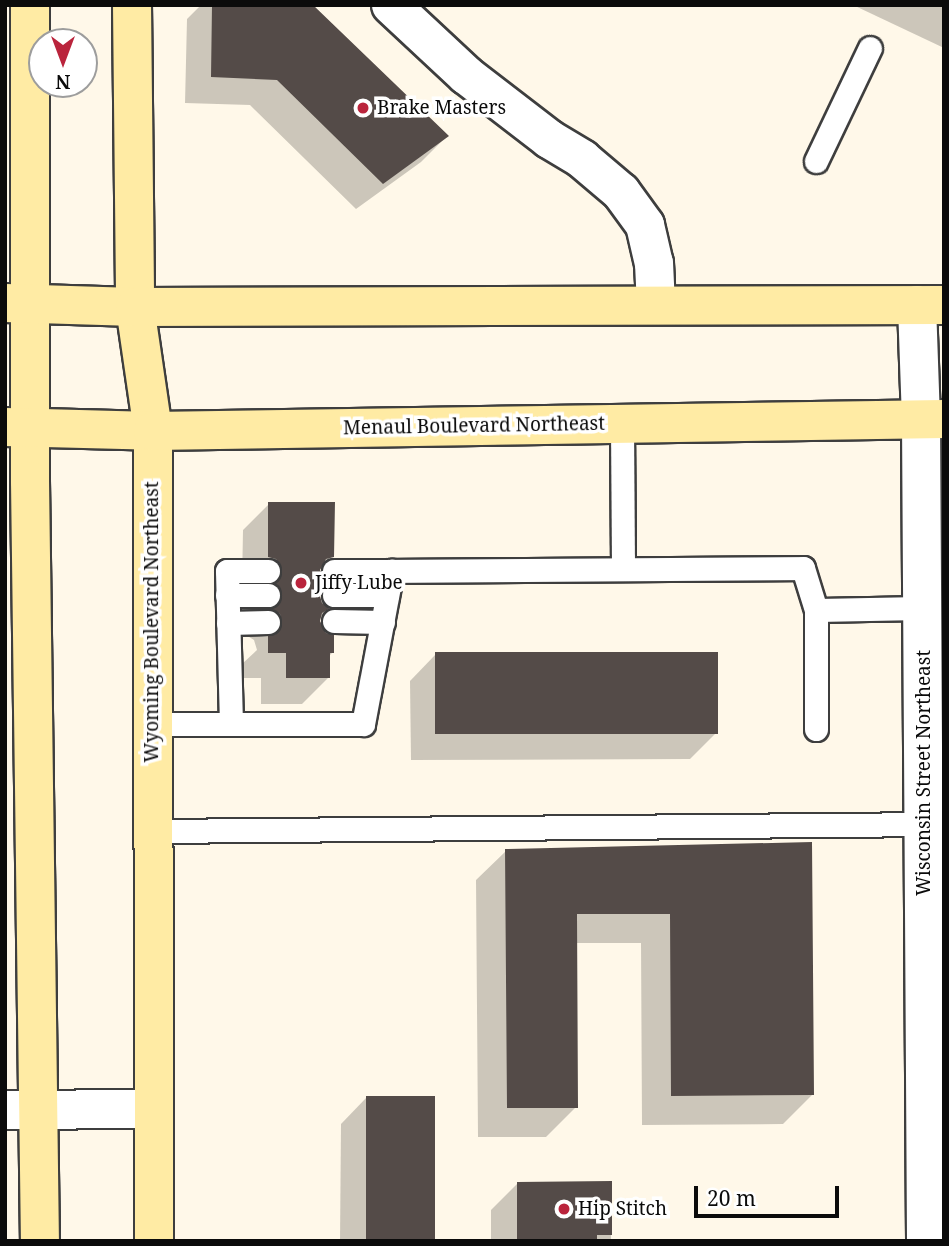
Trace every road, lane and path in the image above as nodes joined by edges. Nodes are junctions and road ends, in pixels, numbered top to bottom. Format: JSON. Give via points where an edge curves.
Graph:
{"nodes":[{"id":1,"x":30,"y":5,"type":"edge"},
{"id":2,"x":132,"y":5,"type":"edge"},
{"id":3,"x":392,"y":6,"type":"edge"},
{"id":4,"x":870,"y":48,"type":"dead end"},
{"id":5,"x":816,"y":161,"type":"dead end"},
{"id":6,"x":19,"y":303,"type":"edge"},
{"id":7,"x":930,"y":305,"type":"edge"},
{"id":8,"x":656,"y":306,"type":"junction"},
{"id":9,"x":135,"y":307,"type":"junction"},
{"id":10,"x":933,"y":419,"type":"edge"},
{"id":11,"x":622,"y":424,"type":"junction"},
{"id":12,"x":18,"y":427,"type":"edge"},
{"id":13,"x":153,"y":431,"type":"junction"},
{"id":14,"x":623,"y":569,"type":"junction"},
{"id":15,"x":268,"y":571,"type":"dead end"},
{"id":16,"x":334,"y":571,"type":"dead end"},
{"id":17,"x":392,"y":571,"type":"junction"},
{"id":18,"x":227,"y":595,"type":"junction"},
{"id":19,"x":268,"y":595,"type":"dead end"},
{"id":20,"x":334,"y":595,"type":"dead end"},
{"id":21,"x":387,"y":595,"type":"junction"},
{"id":22,"x":922,"y":608,"type":"junction"},
{"id":23,"x":816,"y":610,"type":"junction"},
{"id":24,"x":334,"y":621,"type":"dead end"},
{"id":25,"x":268,"y":622,"type":"dead end"},
{"id":26,"x":383,"y":622,"type":"junction"},
{"id":27,"x":228,"y":623,"type":"junction"},
{"id":28,"x":151,"y":724,"type":"junction"},
{"id":29,"x":231,"y":724,"type":"junction"},
{"id":30,"x":816,"y":729,"type":"dead end"},
{"id":31,"x":934,"y":824,"type":"edge"},
{"id":32,"x":152,"y":831,"type":"junction"},
{"id":33,"x":151,"y":1109,"type":"junction"},
{"id":34,"x":21,"y":1110,"type":"edge"},
{"id":35,"x":40,"y":1241,"type":"edge"},
{"id":36,"x":153,"y":1241,"type":"edge"},
{"id":37,"x":926,"y":1241,"type":"edge"}],
"edges":[{"from":1,"to":6,"type":"main road"},
{"from":2,"to":9,"type":"main road","name":"Wyoming Boulevard Northeast"},
{"from":3,"to":8,"type":"street","via":[[466,75],[621,192],[645,225],[654,263]]},
{"from":4,"to":5,"type":"lane"},
{"from":6,"to":9,"type":"main road"},
{"from":6,"to":12,"type":"main road"},
{"from":7,"to":8,"type":"main road"},
{"from":7,"to":10,"type":"street","name":"Wisconsin Street Northeast"},
{"from":8,"to":9,"type":"main road"},
{"from":9,"to":13,"type":"main road","name":"Wyoming Boulevard Northeast"},
{"from":10,"to":11,"type":"main road","name":"Menaul Boulevard Northeast"},
{"from":10,"to":22,"type":"street","name":"Wisconsin Street Northeast"},
{"from":11,"to":13,"type":"main road","name":"Menaul Boulevard Northeast"},
{"from":11,"to":14,"type":"lane"},
{"from":12,"to":13,"type":"main road","name":"Menaul Boulevard Northeast"},
{"from":12,"to":34,"type":"main road"},
{"from":13,"to":28,"type":"main road","name":"Wyoming Boulevard Northeast"},
{"from":14,"to":17,"type":"lane"},
{"from":14,"to":23,"type":"lane","via":[[803,568]]},
{"from":15,"to":18,"type":"lane","via":[[227,571]]},
{"from":16,"to":17,"type":"lane"},
{"from":17,"to":21,"type":"lane"},
{"from":18,"to":19,"type":"lane"},
{"from":18,"to":27,"type":"lane"},
{"from":20,"to":21,"type":"lane"},
{"from":21,"to":26,"type":"lane"},
{"from":22,"to":23,"type":"lane"},
{"from":22,"to":31,"type":"street","name":"Wisconsin Street Northeast"},
{"from":23,"to":30,"type":"lane"},
{"from":24,"to":26,"type":"lane"},
{"from":25,"to":27,"type":"lane"},
{"from":26,"to":29,"type":"lane","via":[[363,724]]},
{"from":27,"to":29,"type":"lane"},
{"from":28,"to":29,"type":"lane"},
{"from":28,"to":32,"type":"main road","name":"Wyoming Boulevard Northeast"},
{"from":31,"to":32,"type":"lane"},
{"from":31,"to":37,"type":"street","name":"Wisconsin Street Northeast"},
{"from":32,"to":33,"type":"main road","name":"Wyoming Boulevard Northeast"},
{"from":33,"to":34,"type":"street"},
{"from":33,"to":36,"type":"main road","name":"Wyoming Boulevard Northeast"},
{"from":34,"to":35,"type":"main road"}]}
